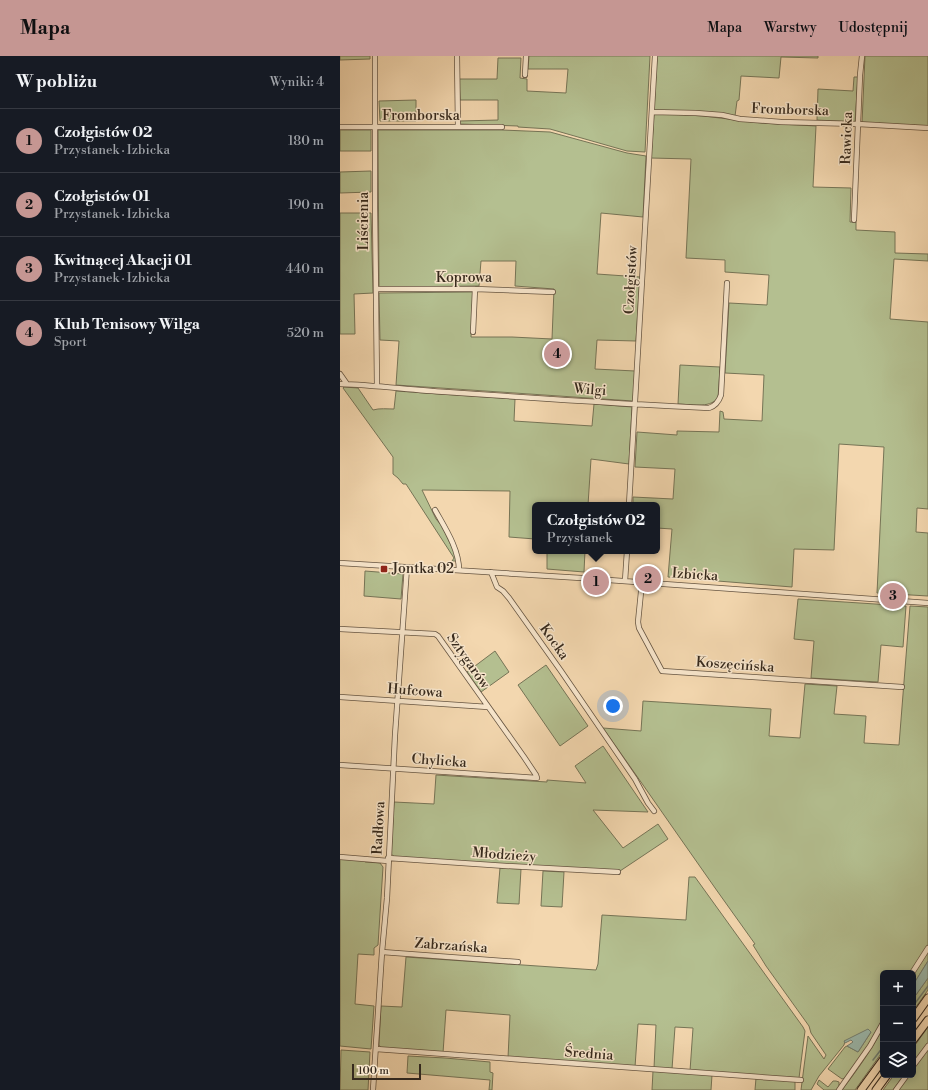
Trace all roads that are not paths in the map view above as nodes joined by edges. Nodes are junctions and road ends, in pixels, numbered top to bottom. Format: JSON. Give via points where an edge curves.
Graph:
{"nodes":[{"id":1,"x":375,"y":56,"type":"edge"},
{"id":2,"x":457,"y":56,"type":"edge"},
{"id":3,"x":526,"y":56,"type":"edge"},
{"id":4,"x":655,"y":56,"type":"edge"},
{"id":5,"x":862,"y":56,"type":"edge"},
{"id":6,"x":525,"y":75,"type":"dead end"},
{"id":7,"x":652,"y":112,"type":"junction"},
{"id":8,"x":858,"y":124,"type":"junction"},
{"id":9,"x":458,"y":126,"type":"junction"},
{"id":10,"x":340,"y":127,"type":"edge"},
{"id":11,"x":376,"y":127,"type":"junction"},
{"id":12,"x":502,"y":127,"type":"dead end"},
{"id":13,"x":928,"y":128,"type":"edge"},
{"id":14,"x":854,"y":220,"type":"dead end"},
{"id":15,"x":727,"y":283,"type":"dead end"},
{"id":16,"x":475,"y":289,"type":"junction"},
{"id":17,"x":376,"y":290,"type":"junction"},
{"id":18,"x":553,"y":292,"type":"dead end"},
{"id":19,"x":473,"y":332,"type":"dead end"},
{"id":20,"x":340,"y":374,"type":"edge"},
{"id":21,"x":340,"y":384,"type":"edge"},
{"id":22,"x":347,"y":384,"type":"junction"},
{"id":23,"x":377,"y":386,"type":"junction"},
{"id":24,"x":634,"y":404,"type":"junction"},
{"id":25,"x":629,"y":502,"type":"edge"},
{"id":26,"x":435,"y":510,"type":"dead end"},
{"id":27,"x":627,"y":554,"type":"edge"},
{"id":28,"x":340,"y":563,"type":"edge"},
{"id":29,"x":407,"y":567,"type":"junction"},
{"id":30,"x":459,"y":570,"type":"junction"},
{"id":31,"x":491,"y":572,"type":"junction"},
{"id":32,"x":626,"y":581,"type":"junction"},
{"id":33,"x":642,"y":582,"type":"junction"},
{"id":34,"x":928,"y":603,"type":"edge"},
{"id":35,"x":340,"y":629,"type":"edge"},
{"id":36,"x":403,"y":632,"type":"junction"},
{"id":37,"x":902,"y":687,"type":"dead end"},
{"id":38,"x":340,"y":697,"type":"edge"},
{"id":39,"x":398,"y":702,"type":"junction"},
{"id":40,"x":488,"y":707,"type":"junction"},
{"id":41,"x":340,"y":766,"type":"edge"},
{"id":42,"x":394,"y":769,"type":"junction"},
{"id":43,"x":537,"y":778,"type":"joint"},
{"id":44,"x":654,"y":812,"type":"dead end"},
{"id":45,"x":340,"y":857,"type":"edge"},
{"id":46,"x":388,"y":859,"type":"junction"},
{"id":47,"x":618,"y":872,"type":"dead end"},
{"id":48,"x":928,"y":948,"type":"edge"},
{"id":49,"x":382,"y":952,"type":"junction"},
{"id":50,"x":518,"y":962,"type":"dead end"},
{"id":51,"x":914,"y":970,"type":"edge"},
{"id":52,"x":928,"y":998,"type":"edge"},
{"id":53,"x":916,"y":1015,"type":"edge"},
{"id":54,"x":928,"y":1020,"type":"edge"},
{"id":55,"x":880,"y":1028,"type":"edge"},
{"id":56,"x":916,"y":1036,"type":"edge"},
{"id":57,"x":928,"y":1046,"type":"edge"},
{"id":58,"x":376,"y":1049,"type":"junction"},
{"id":59,"x":916,"y":1062,"type":"edge"},
{"id":60,"x":880,"y":1064,"type":"edge"},
{"id":61,"x":886,"y":1078,"type":"edge"},
{"id":62,"x":905,"y":1078,"type":"edge"},
{"id":63,"x":801,"y":1080,"type":"dead end"},
{"id":64,"x":373,"y":1090,"type":"edge"},
{"id":65,"x":839,"y":1090,"type":"edge"},
{"id":66,"x":861,"y":1090,"type":"edge"},
{"id":67,"x":876,"y":1090,"type":"edge"},
{"id":68,"x":896,"y":1090,"type":"edge"}],
"edges":[{"from":1,"to":11,"type":"street","name":"Liścienia"},
{"from":2,"to":9,"type":"street"},
{"from":3,"to":6,"type":"street"},
{"from":4,"to":7,"type":"street","name":"Czołgistów"},
{"from":5,"to":8,"type":"street","name":"Rawicka"},
{"from":7,"to":8,"type":"street","name":"Fromborska","via":[[722,115],[781,122]]},
{"from":7,"to":24,"type":"street","name":"Czołgistów"},
{"from":8,"to":13,"type":"street","name":"Fromborska"},
{"from":8,"to":14,"type":"street","name":"Rawicka"},
{"from":9,"to":11,"type":"street","name":"Fromborska"},
{"from":9,"to":12,"type":"street","name":"Fromborska"},
{"from":10,"to":11,"type":"street","name":"Fromborska"},
{"from":11,"to":17,"type":"street","name":"Liścienia"},
{"from":15,"to":24,"type":"street","name":"Wilgi","via":[[721,394],[718,401],[709,408]]},
{"from":16,"to":17,"type":"street","name":"Koprowa"},
{"from":16,"to":18,"type":"street","name":"Koprowa"},
{"from":16,"to":19,"type":"street"},
{"from":17,"to":23,"type":"street","name":"Liścienia"},
{"from":20,"to":22,"type":"street"},
{"from":21,"to":22,"type":"street","name":"Wilgi"},
{"from":22,"to":23,"type":"street","name":"Wilgi"},
{"from":23,"to":24,"type":"street","name":"Wilgi"},
{"from":24,"to":25,"type":"street","name":"Czołgistów"},
{"from":26,"to":30,"type":"street","via":[[455,550]]},
{"from":27,"to":32,"type":"street"},
{"from":28,"to":29,"type":"street","name":"Izbicka"},
{"from":29,"to":30,"type":"street","name":"Izbicka"},
{"from":29,"to":36,"type":"street","name":"Radłowa"},
{"from":30,"to":31,"type":"street","name":"Izbicka"},
{"from":31,"to":32,"type":"street","name":"Izbicka"},
{"from":31,"to":44,"type":"street","name":"Kocka","via":[[497,587],[509,598],[561,670],[635,779]]},
{"from":32,"to":33,"type":"street","name":"Izbicka"},
{"from":33,"to":34,"type":"street","name":"Izbicka"},
{"from":33,"to":37,"type":"street","name":"Koszęcińska","via":[[639,628],[662,671]]},
{"from":35,"to":36,"type":"street","name":"Sztygarów"},
{"from":36,"to":39,"type":"street","name":"Radłowa"},
{"from":36,"to":40,"type":"street","name":"Sztygarów","via":[[438,636]]},
{"from":38,"to":39,"type":"street","name":"Hufcowa"},
{"from":39,"to":40,"type":"street","name":"Hufcowa"},
{"from":39,"to":42,"type":"street","name":"Radłowa"},
{"from":40,"to":43,"type":"street","name":"Sztygarów"},
{"from":41,"to":42,"type":"street","name":"Chylicka"},
{"from":42,"to":43,"type":"street","name":"Chylicka"},
{"from":42,"to":46,"type":"street","name":"Radłowa"},
{"from":45,"to":46,"type":"street","name":"Młodzieży"},
{"from":46,"to":47,"type":"street","name":"Młodzieży"},
{"from":46,"to":49,"type":"street","name":"Radłowa"},
{"from":48,"to":51,"type":"street"},
{"from":49,"to":50,"type":"street","name":"Zabrzańska"},
{"from":49,"to":58,"type":"street","name":"Radłowa"},
{"from":52,"to":53,"type":"highway"},
{"from":54,"to":56,"type":"highway"},
{"from":55,"to":65,"type":"street"},
{"from":57,"to":59,"type":"street"},
{"from":58,"to":63,"type":"street","name":"Średnia"},
{"from":58,"to":64,"type":"street","name":"Radłowa"},
{"from":60,"to":66,"type":"highway"},
{"from":61,"to":67,"type":"highway"},
{"from":62,"to":68,"type":"street"}]}
